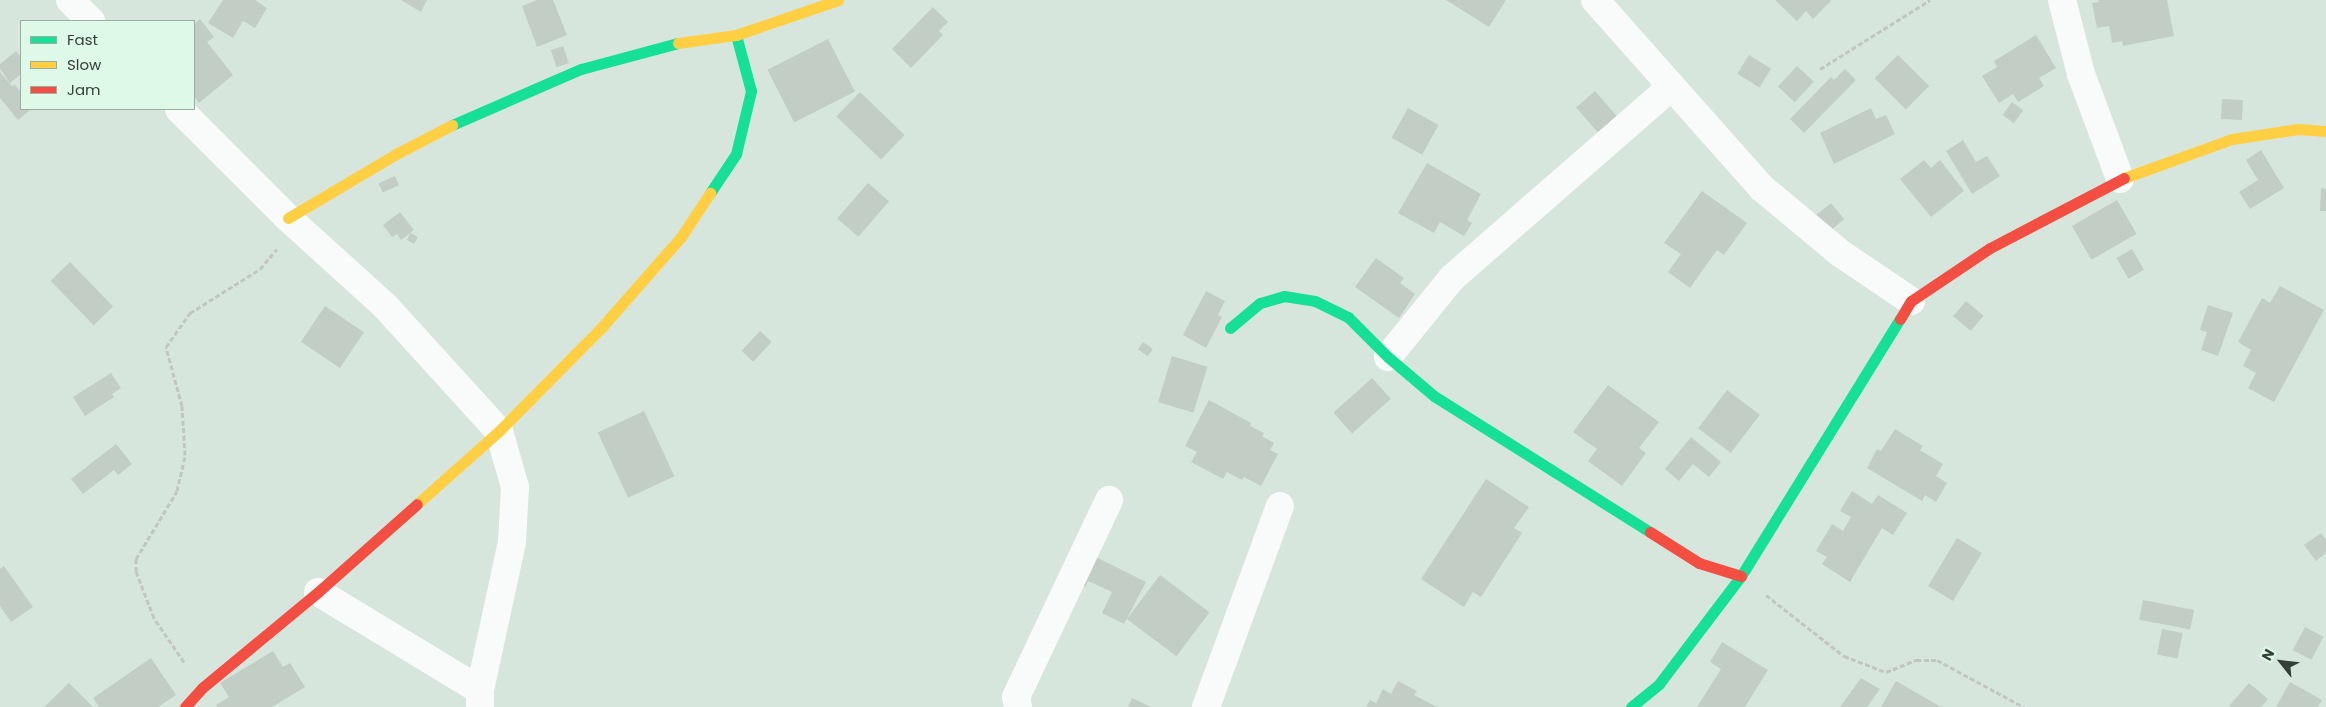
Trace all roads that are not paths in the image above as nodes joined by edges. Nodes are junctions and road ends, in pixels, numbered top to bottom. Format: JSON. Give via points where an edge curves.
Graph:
{"nodes":[{"id":1,"x":70,"y":0,"type":"edge"},
{"id":2,"x":838,"y":0,"type":"edge"},
{"id":3,"x":1596,"y":0,"type":"edge"},
{"id":4,"x":2062,"y":0,"type":"edge"},
{"id":5,"x":90,"y":20,"type":"edge"},
{"id":6,"x":736,"y":35,"type":"junction"},
{"id":7,"x":1671,"y":87,"type":"junction"},
{"id":8,"x":180,"y":110,"type":"edge"},
{"id":9,"x":2326,"y":130,"type":"edge"},
{"id":10,"x":2120,"y":178,"type":"junction"},
{"id":11,"x":288,"y":218,"type":"junction"},
{"id":12,"x":1911,"y":301,"type":"junction"},
{"id":13,"x":1230,"y":328,"type":"dead end"},
{"id":14,"x":1388,"y":357,"type":"junction"},
{"id":15,"x":499,"y":431,"type":"junction"},
{"id":16,"x":1109,"y":500,"type":"dead end"},
{"id":17,"x":1280,"y":506,"type":"dead end"},
{"id":18,"x":1742,"y":576,"type":"junction"},
{"id":19,"x":318,"y":592,"type":"junction"},
{"id":20,"x":480,"y":698,"type":"edge"},
{"id":21,"x":185,"y":707,"type":"edge"},
{"id":22,"x":1018,"y":707,"type":"edge"},
{"id":23,"x":1206,"y":707,"type":"edge"},
{"id":24,"x":1631,"y":707,"type":"edge"}],
"edges":[{"from":1,"to":5,"type":"street"},
{"from":2,"to":6,"type":"street"},
{"from":3,"to":7,"type":"street"},
{"from":4,"to":10,"type":"street","via":[[2081,74]]},
{"from":6,"to":11,"type":"street","via":[[677,43],[572,73],[476,113]]},
{"from":6,"to":15,"type":"street","via":[[751,91],[736,154],[681,237],[601,328]]},
{"from":7,"to":12,"type":"street","via":[[1762,188],[1840,253]]},
{"from":7,"to":14,"type":"street","via":[[1452,278]]},
{"from":8,"to":11,"type":"street"},
{"from":9,"to":10,"type":"street","via":[[2298,130],[2232,139]]},
{"from":10,"to":12,"type":"street","via":[[1990,248]]},
{"from":11,"to":15,"type":"street","via":[[386,307]]},
{"from":12,"to":18,"type":"street"},
{"from":13,"to":14,"type":"street","via":[[1260,303],[1284,296],[1315,301],[1348,318]]},
{"from":14,"to":18,"type":"street","via":[[1434,396],[1699,562]]},
{"from":15,"to":19,"type":"street"},
{"from":15,"to":20,"type":"street","via":[[515,487],[512,542]]},
{"from":16,"to":22,"type":"street","via":[[1016,697]]},
{"from":17,"to":23,"type":"street"},
{"from":18,"to":24,"type":"street","via":[[1659,684]]},
{"from":19,"to":20,"type":"street"},
{"from":19,"to":21,"type":"street","via":[[202,688]]}]}
